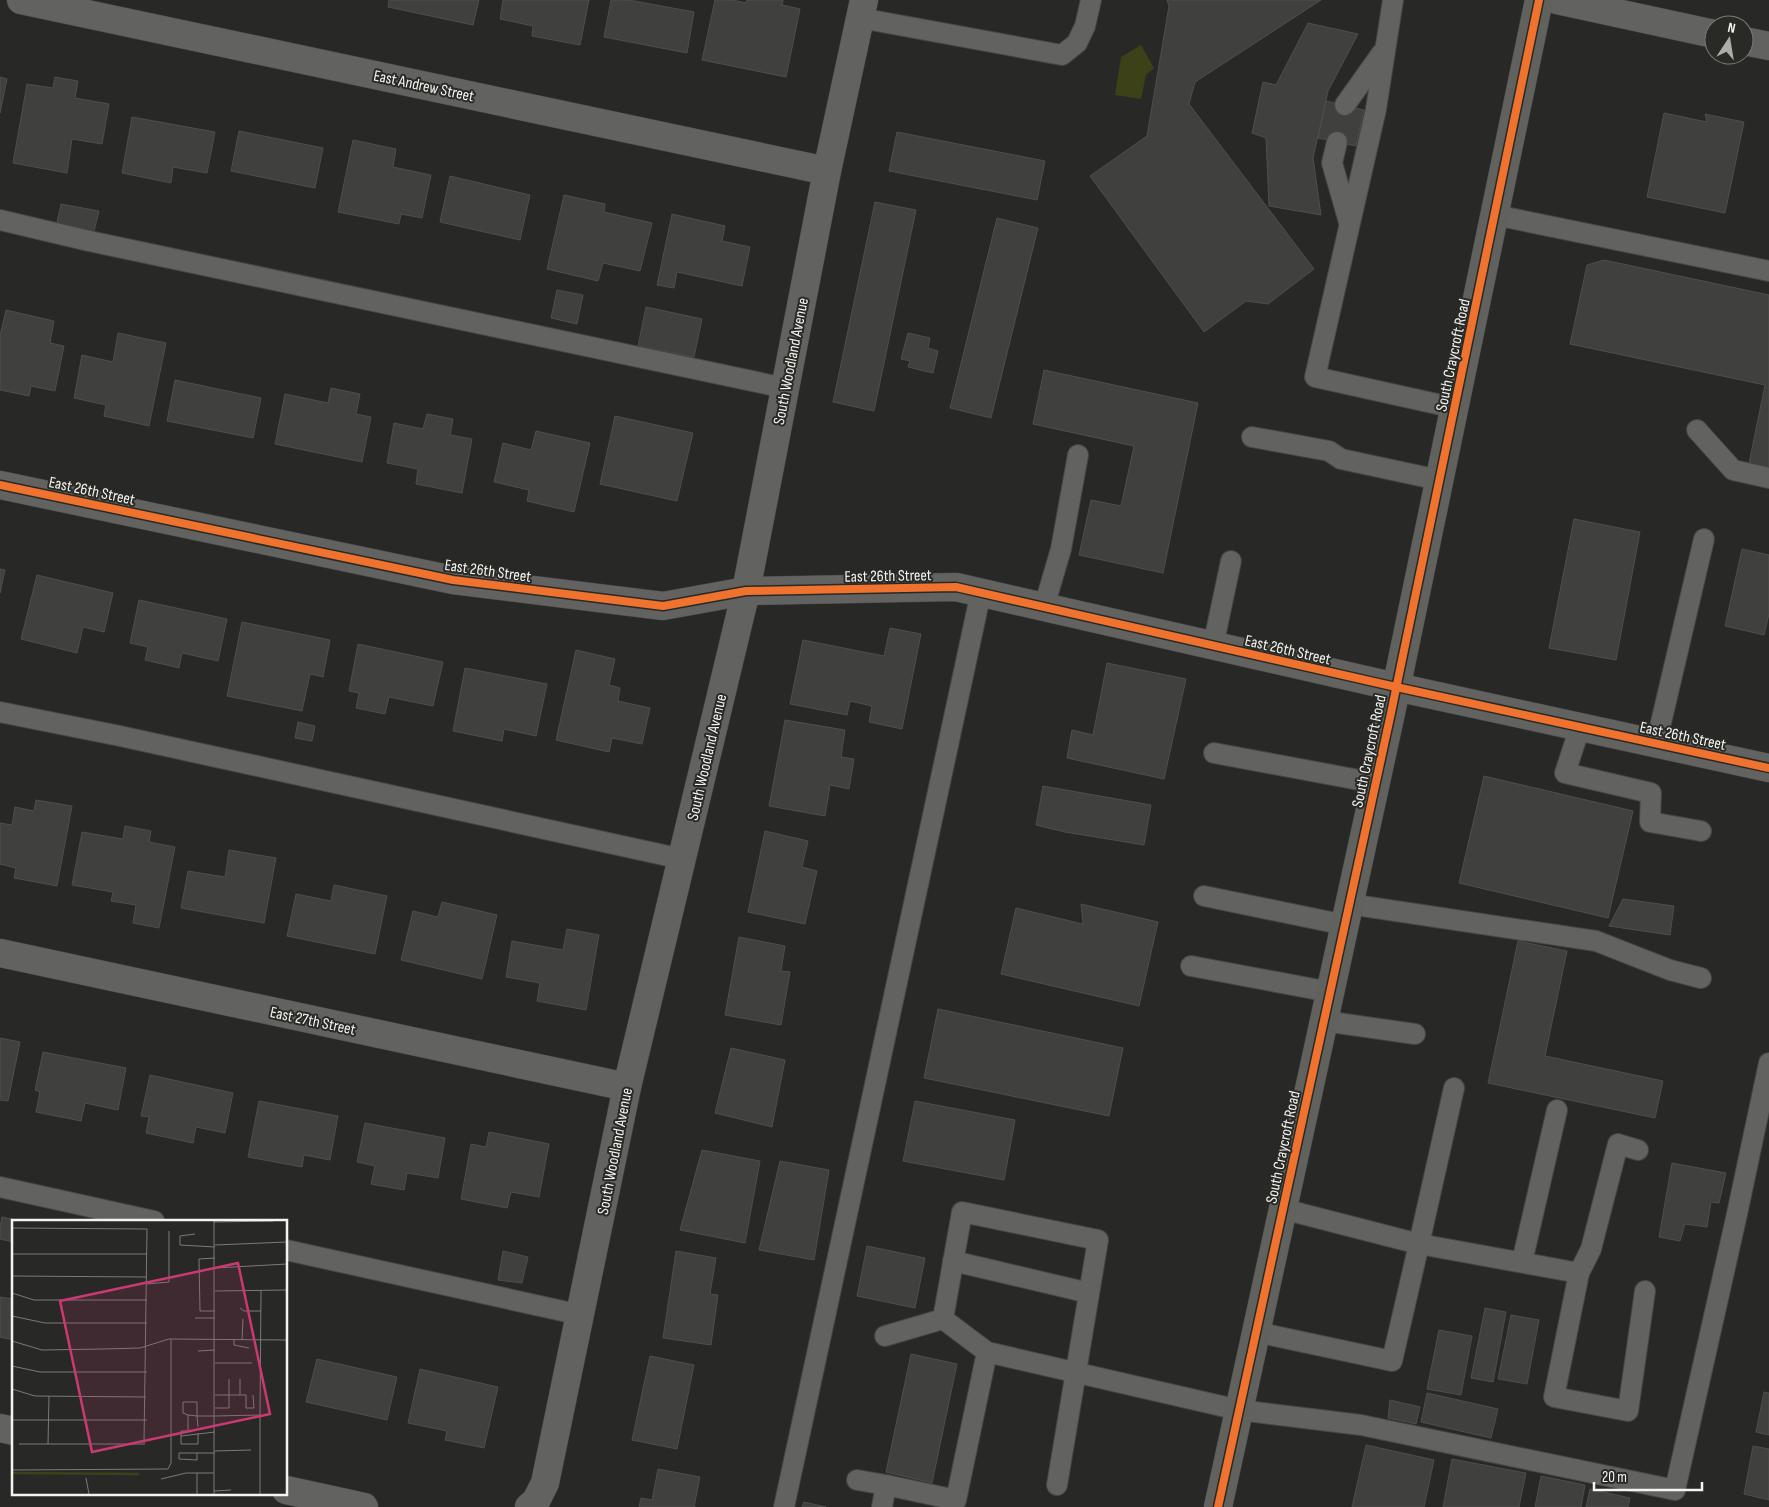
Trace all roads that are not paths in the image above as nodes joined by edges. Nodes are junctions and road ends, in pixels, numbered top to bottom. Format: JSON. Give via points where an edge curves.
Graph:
{"nodes":[{"id":1,"x":21,"y":0,"type":"edge"},
{"id":2,"x":1091,"y":0,"type":"edge"},
{"id":3,"x":1393,"y":0,"type":"edge"},
{"id":4,"x":1539,"y":0,"type":"edge"},
{"id":5,"x":1556,"y":0,"type":"edge"},
{"id":6,"x":862,"y":9,"type":"edge"},
{"id":7,"x":1704,"y":32,"type":"edge"},
{"id":8,"x":1754,"y":42,"type":"edge"},
{"id":9,"x":1769,"y":46,"type":"edge"},
{"id":10,"x":1386,"y":47,"type":"junction"},
{"id":11,"x":1345,"y":105,"type":"dead end"},
{"id":12,"x":1338,"y":142,"type":"dead end"},
{"id":13,"x":827,"y":171,"type":"junction"},
{"id":14,"x":1495,"y":215,"type":"junction"},
{"id":15,"x":0,"y":220,"type":"edge"},
{"id":16,"x":1350,"y":225,"type":"junction"},
{"id":17,"x":1769,"y":271,"type":"edge"},
{"id":18,"x":785,"y":388,"type":"junction"},
{"id":19,"x":1455,"y":408,"type":"junction"},
{"id":20,"x":1697,"y":430,"type":"dead end"},
{"id":21,"x":1252,"y":437,"type":"dead end"},
{"id":22,"x":1078,"y":455,"type":"dead end"},
{"id":23,"x":1769,"y":478,"type":"edge"},
{"id":24,"x":1440,"y":480,"type":"junction"},
{"id":25,"x":0,"y":485,"type":"edge"},
{"id":26,"x":1704,"y":539,"type":"dead end"},
{"id":27,"x":1231,"y":560,"type":"dead end"},
{"id":28,"x":746,"y":591,"type":"junction"},
{"id":29,"x":981,"y":592,"type":"junction"},
{"id":30,"x":1044,"y":607,"type":"junction"},
{"id":31,"x":1213,"y":646,"type":"junction"},
{"id":32,"x":1396,"y":688,"type":"junction"},
{"id":33,"x":0,"y":712,"type":"edge"},
{"id":34,"x":1580,"y":727,"type":"junction"},
{"id":35,"x":1656,"y":744,"type":"junction"},
{"id":36,"x":1214,"y":753,"type":"dead end"},
{"id":37,"x":1769,"y":768,"type":"edge"},
{"id":38,"x":1376,"y":783,"type":"junction"},
{"id":39,"x":1701,"y":831,"type":"dead end"},
{"id":40,"x":682,"y":859,"type":"junction"},
{"id":41,"x":1204,"y":896,"type":"dead end"},
{"id":42,"x":1347,"y":914,"type":"junction"},
{"id":43,"x":0,"y":953,"type":"edge"},
{"id":44,"x":1191,"y":966,"type":"dead end"},
{"id":45,"x":1701,"y":978,"type":"dead end"},
{"id":46,"x":1330,"y":992,"type":"junction"},
{"id":47,"x":1324,"y":1021,"type":"junction"},
{"id":48,"x":1415,"y":1034,"type":"dead end"},
{"id":49,"x":1769,"y":1063,"type":"edge"},
{"id":50,"x":626,"y":1087,"type":"junction"},
{"id":51,"x":1454,"y":1088,"type":"dead end"},
{"id":52,"x":1557,"y":1110,"type":"dead end"},
{"id":53,"x":1638,"y":1150,"type":"dead end"},
{"id":54,"x":0,"y":1186,"type":"edge"},
{"id":55,"x":1283,"y":1209,"type":"junction"},
{"id":56,"x":150,"y":1220,"type":"edge"},
{"id":57,"x":1419,"y":1244,"type":"junction"},
{"id":58,"x":288,"y":1250,"type":"edge"},
{"id":59,"x":953,"y":1261,"type":"junction"},
{"id":60,"x":1522,"y":1262,"type":"junction"},
{"id":61,"x":1579,"y":1273,"type":"junction"},
{"id":62,"x":1645,"y":1290,"type":"dead end"},
{"id":63,"x":1089,"y":1293,"type":"junction"},
{"id":64,"x":581,"y":1315,"type":"junction"},
{"id":65,"x":943,"y":1319,"type":"junction"},
{"id":66,"x":1256,"y":1332,"type":"junction"},
{"id":67,"x":885,"y":1336,"type":"dead end"},
{"id":68,"x":987,"y":1352,"type":"junction"},
{"id":69,"x":1075,"y":1372,"type":"junction"},
{"id":70,"x":1239,"y":1410,"type":"junction"},
{"id":71,"x":857,"y":1480,"type":"dead end"},
{"id":72,"x":886,"y":1485,"type":"junction"},
{"id":73,"x":1057,"y":1485,"type":"dead end"},
{"id":74,"x":288,"y":1490,"type":"edge"},
{"id":75,"x":1674,"y":1498,"type":"edge"},
{"id":76,"x":364,"y":1507,"type":"edge"},
{"id":77,"x":530,"y":1507,"type":"edge"},
{"id":78,"x":784,"y":1507,"type":"edge"},
{"id":79,"x":882,"y":1507,"type":"edge"},
{"id":80,"x":1218,"y":1507,"type":"edge"}],
"edges":[{"from":1,"to":13,"type":"street","name":"East Andrew Street"},
{"from":2,"to":6,"type":"lane","via":[[1077,43],[1062,55]]},
{"from":3,"to":10,"type":"lane"},
{"from":4,"to":14,"type":"main road","name":"South Craycroft Road"},
{"from":5,"to":7,"type":"street"},
{"from":6,"to":13,"type":"street","name":"South Woodland Avenue"},
{"from":8,"to":9,"type":"street"},
{"from":10,"to":11,"type":"lane"},
{"from":10,"to":16,"type":"lane"},
{"from":12,"to":16,"type":"lane","via":[[1332,163]]},
{"from":13,"to":18,"type":"street","name":"South Woodland Avenue"},
{"from":14,"to":17,"type":"lane"},
{"from":14,"to":19,"type":"main road","name":"South Craycroft Road"},
{"from":15,"to":18,"type":"lane"},
{"from":16,"to":19,"type":"lane","via":[[1316,377]]},
{"from":18,"to":28,"type":"street","name":"South Woodland Avenue"},
{"from":19,"to":24,"type":"main road","name":"South Craycroft Road"},
{"from":20,"to":23,"type":"lane","via":[[1733,470]]},
{"from":21,"to":24,"type":"lane","via":[[1329,451],[1341,459]]},
{"from":22,"to":30,"type":"lane","via":[[1061,549]]},
{"from":24,"to":32,"type":"main road","name":"South Craycroft Road"},
{"from":25,"to":28,"type":"street","name":"East 26th Street","via":[[453,580],[663,606]]},
{"from":26,"to":35,"type":"lane"},
{"from":27,"to":31,"type":"lane"},
{"from":28,"to":29,"type":"street","name":"East 26th Street","via":[[956,587]]},
{"from":28,"to":40,"type":"street","name":"South Woodland Avenue"},
{"from":29,"to":30,"type":"street","name":"East 26th Street"},
{"from":29,"to":78,"type":"lane"},
{"from":30,"to":31,"type":"street","name":"East 26th Street"},
{"from":31,"to":32,"type":"street","name":"East 26th Street"},
{"from":32,"to":34,"type":"street","name":"East 26th Street"},
{"from":32,"to":38,"type":"main road","name":"South Craycroft Road"},
{"from":33,"to":40,"type":"lane"},
{"from":34,"to":35,"type":"street","name":"East 26th Street"},
{"from":34,"to":39,"type":"lane","via":[[1565,773],[1652,793],[1650,822]]},
{"from":35,"to":37,"type":"street","name":"East 26th Street"},
{"from":36,"to":38,"type":"lane"},
{"from":38,"to":42,"type":"main road","name":"South Craycroft Road"},
{"from":40,"to":50,"type":"street","name":"South Woodland Avenue"},
{"from":41,"to":42,"type":"lane"},
{"from":42,"to":45,"type":"lane","via":[[1596,941],[1670,970]]},
{"from":42,"to":46,"type":"main road","name":"South Craycroft Road"},
{"from":43,"to":50,"type":"street","name":"East 27th Street"},
{"from":44,"to":46,"type":"lane"},
{"from":46,"to":47,"type":"main road","name":"South Craycroft Road"},
{"from":47,"to":48,"type":"lane"},
{"from":47,"to":55,"type":"main road","name":"South Craycroft Road"},
{"from":49,"to":75,"type":"lane"},
{"from":50,"to":64,"type":"street","name":"South Woodland Avenue"},
{"from":51,"to":57,"type":"lane"},
{"from":52,"to":60,"type":"lane"},
{"from":53,"to":61,"type":"lane","via":[[1618,1144],[1591,1249]]},
{"from":54,"to":56,"type":"lane"},
{"from":55,"to":57,"type":"lane"},
{"from":55,"to":66,"type":"main road","name":"South Craycroft Road"},
{"from":57,"to":60,"type":"lane"},
{"from":57,"to":66,"type":"lane","via":[[1392,1361]]},
{"from":58,"to":64,"type":"lane"},
{"from":59,"to":63,"type":"lane"},
{"from":59,"to":63,"type":"lane","via":[[962,1212],[1098,1240]]},
{"from":59,"to":65,"type":"lane"},
{"from":60,"to":61,"type":"lane"},
{"from":61,"to":62,"type":"lane","via":[[1554,1397],[1628,1412]]},
{"from":63,"to":69,"type":"lane"},
{"from":64,"to":77,"type":"street","name":"South Woodland Avenue","via":[[545,1483]]},
{"from":65,"to":67,"type":"lane"},
{"from":65,"to":68,"type":"lane"},
{"from":66,"to":70,"type":"main road","name":"South Craycroft Road"},
{"from":68,"to":69,"type":"lane"},
{"from":68,"to":72,"type":"lane","via":[[956,1500]]},
{"from":69,"to":70,"type":"lane"},
{"from":69,"to":73,"type":"lane"},
{"from":70,"to":75,"type":"lane","via":[[1361,1424]]},
{"from":70,"to":80,"type":"main road","name":"South Craycroft Road"},
{"from":71,"to":72,"type":"lane"},
{"from":72,"to":79,"type":"lane"},
{"from":74,"to":76,"type":"street"}]}
